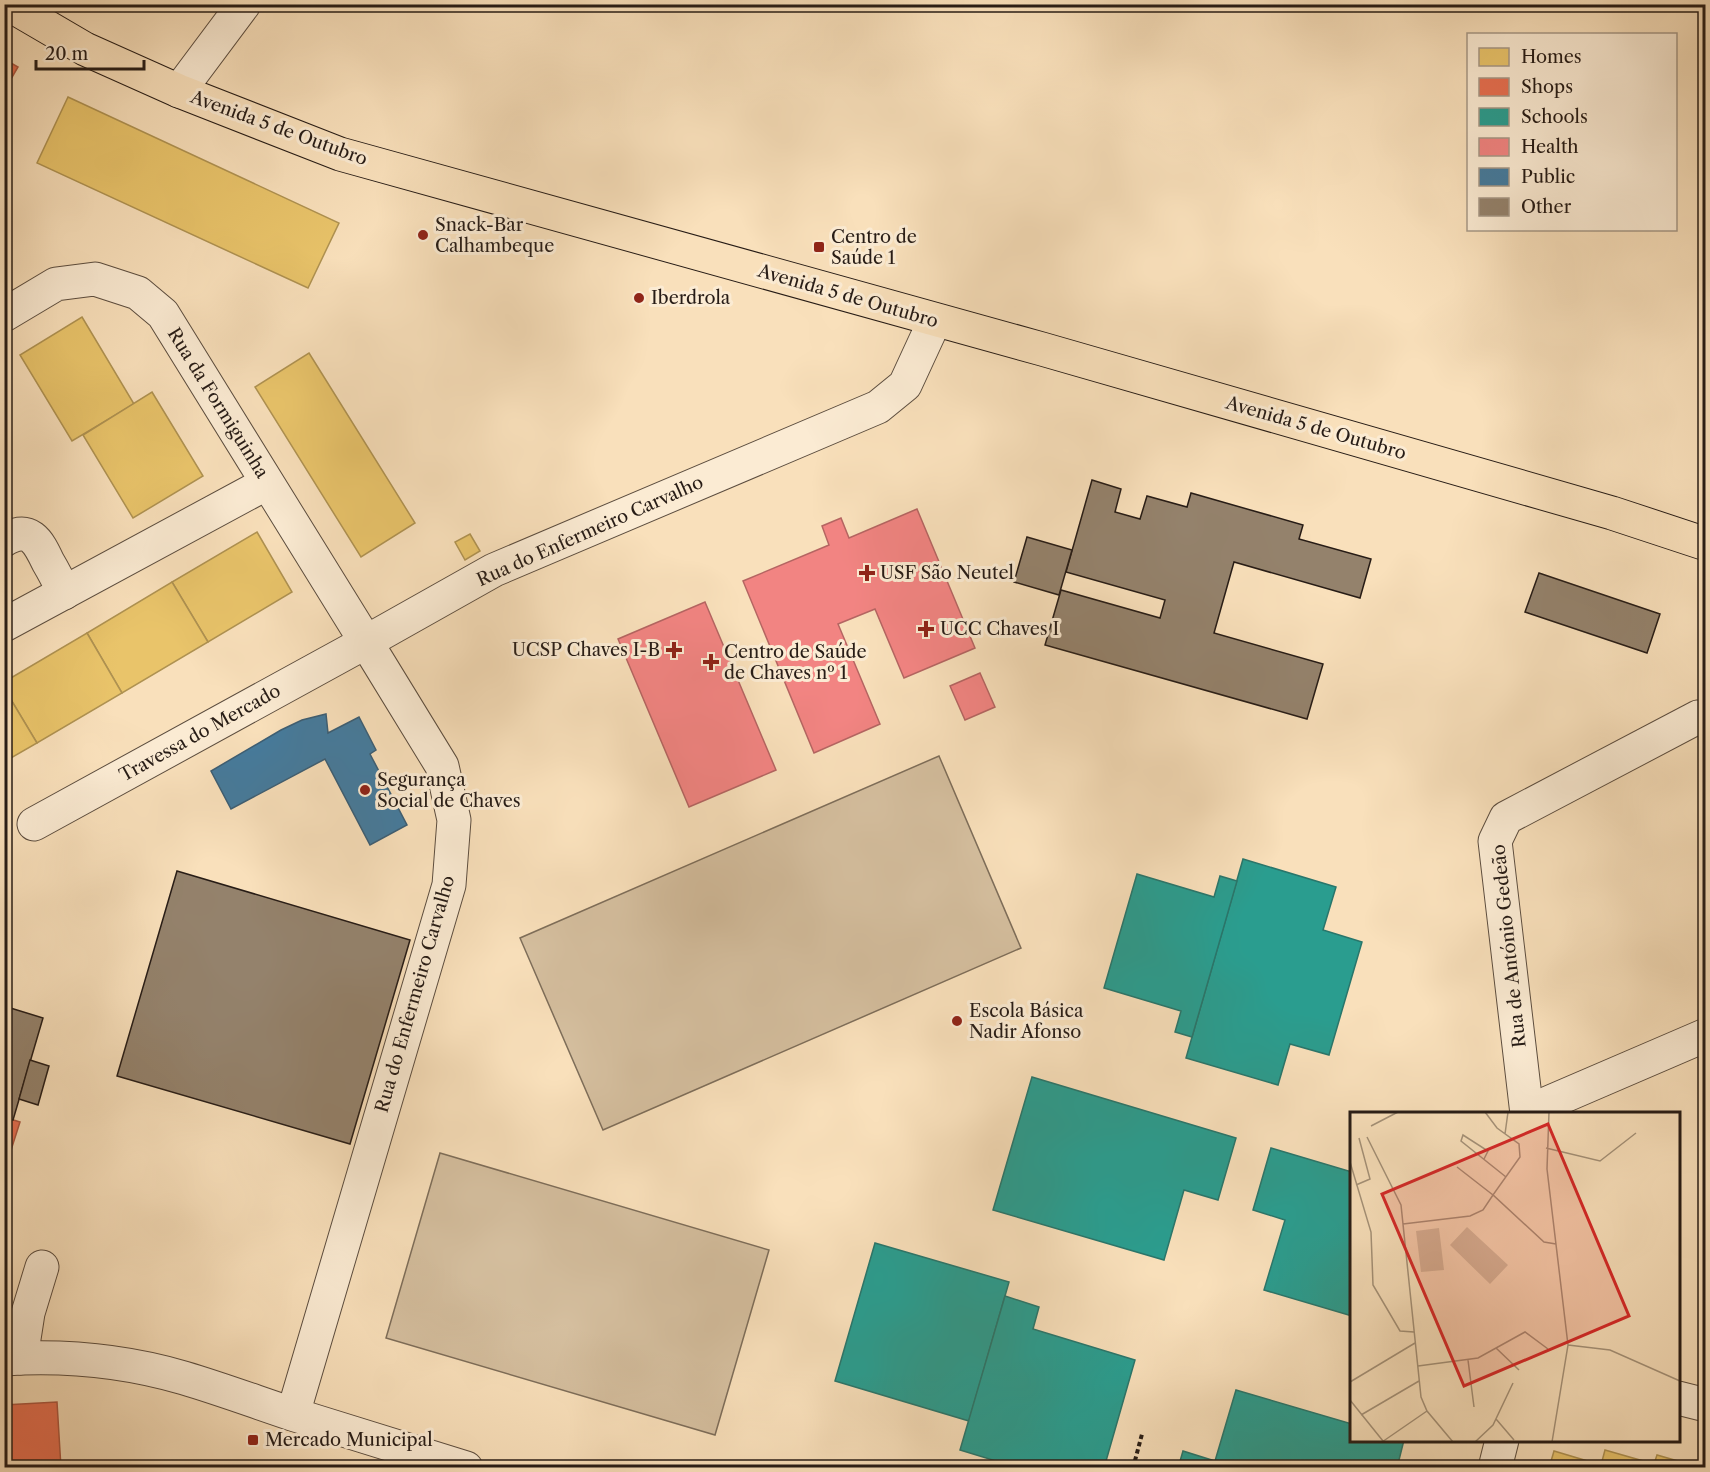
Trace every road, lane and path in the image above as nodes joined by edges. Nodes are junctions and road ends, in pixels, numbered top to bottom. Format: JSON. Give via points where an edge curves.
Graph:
{"nodes":[{"id":1,"x":8,"y":4,"type":"edge"},
{"id":2,"x":244,"y":4,"type":"edge"},
{"id":3,"x":178,"y":91,"type":"junction"},
{"id":4,"x":4,"y":315,"type":"edge"},
{"id":5,"x":935,"y":320,"type":"junction"},
{"id":6,"x":267,"y":483,"type":"junction"},
{"id":7,"x":4,"y":540,"type":"edge"},
{"id":8,"x":1706,"y":544,"type":"edge"},
{"id":9,"x":64,"y":592,"type":"junction"},
{"id":10,"x":4,"y":625,"type":"edge"},
{"id":11,"x":366,"y":642,"type":"junction"},
{"id":12,"x":1698,"y":717,"type":"dead end"},
{"id":13,"x":34,"y":825,"type":"dead end"},
{"id":14,"x":1706,"y":1035,"type":"edge"},
{"id":15,"x":1527,"y":1112,"type":"edge"},
{"id":16,"x":1529,"y":1112,"type":"edge"},
{"id":17,"x":42,"y":1267,"type":"dead end"},
{"id":18,"x":13,"y":1359,"type":"edge"},
{"id":19,"x":1680,"y":1398,"type":"edge"},
{"id":20,"x":1706,"y":1405,"type":"edge"},
{"id":21,"x":293,"y":1414,"type":"junction"},
{"id":22,"x":1142,"y":1434,"type":"dead end"},
{"id":23,"x":1501,"y":1442,"type":"edge"},
{"id":24,"x":466,"y":1467,"type":"edge"},
{"id":25,"x":1133,"y":1467,"type":"edge"},
{"id":26,"x":1495,"y":1467,"type":"edge"}],
"edges":[{"from":1,"to":3,"type":"main road","name":"Avenida 5 de Outubro","via":[[85,49]]},
{"from":2,"to":3,"type":"street"},
{"from":3,"to":5,"type":"main road","name":"Avenida 5 de Outubro","via":[[340,154]]},
{"from":4,"to":6,"type":"street","name":"Rua da Formiguinha","via":[[56,284],[95,279],[138,293],[163,314]]},
{"from":5,"to":8,"type":"main road","name":"Avenida 5 de Outubro","via":[[1611,513]]},
{"from":5,"to":11,"type":"street","name":"Rua do Enfermeiro Carvalho","via":[[905,385],[878,407],[494,570]]},
{"from":6,"to":9,"type":"street"},
{"from":6,"to":11,"type":"street","name":"Rua da Formiguinha"},
{"from":7,"to":9,"type":"street","via":[[26,535],[38,541]]},
{"from":9,"to":10,"type":"street"},
{"from":11,"to":13,"type":"street","name":"Travessa do Mercado"},
{"from":11,"to":21,"type":"street","name":"Rua do Enfermeiro Carvalho","via":[[442,766],[454,820],[449,885]]},
{"from":12,"to":15,"type":"street","name":"Rua de António Gedeão","via":[[1506,818],[1495,841]]},
{"from":14,"to":16,"type":"street"},
{"from":17,"to":18,"type":"street"},
{"from":18,"to":21,"type":"street","via":[[99,1360],[142,1368]]},
{"from":19,"to":20,"type":"street"},
{"from":21,"to":24,"type":"street"},
{"from":22,"to":25,"type":"path"},
{"from":23,"to":26,"type":"street"}]}
